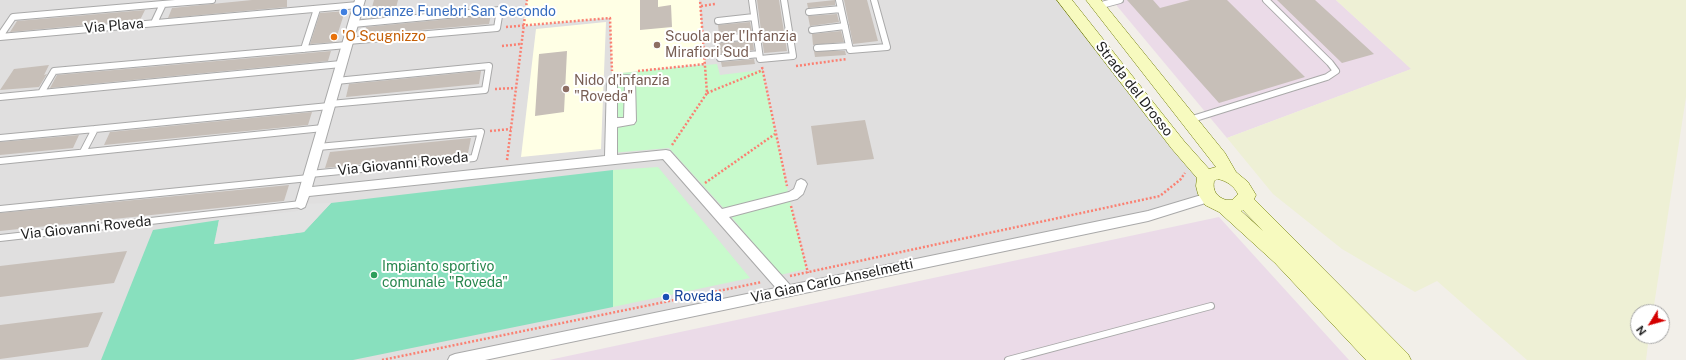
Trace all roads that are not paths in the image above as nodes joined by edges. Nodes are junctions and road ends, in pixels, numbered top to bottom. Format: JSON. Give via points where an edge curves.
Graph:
{"nodes":[{"id":1,"x":212,"y":0,"type":"edge"},
{"id":2,"x":752,"y":0,"type":"edge"},
{"id":3,"x":784,"y":0,"type":"edge"},
{"id":4,"x":839,"y":0,"type":"edge"},
{"id":5,"x":874,"y":0,"type":"edge"},
{"id":6,"x":1064,"y":0,"type":"edge"},
{"id":7,"x":1120,"y":0,"type":"edge"},
{"id":8,"x":1266,"y":0,"type":"edge"},
{"id":9,"x":359,"y":3,"type":"edge"},
{"id":10,"x":1095,"y":3,"type":"edge"},
{"id":11,"x":163,"y":4,"type":"junction"},
{"id":12,"x":317,"y":9,"type":"junction"},
{"id":13,"x":841,"y":10,"type":"junction"},
{"id":14,"x":809,"y":12,"type":"dead end"},
{"id":15,"x":754,"y":17,"type":"junction"},
{"id":16,"x":718,"y":21,"type":"dead end"},
{"id":17,"x":154,"y":23,"type":"junction"},
{"id":18,"x":353,"y":24,"type":"junction"},
{"id":19,"x":845,"y":26,"type":"junction"},
{"id":20,"x":812,"y":30,"type":"dead end"},
{"id":21,"x":757,"y":36,"type":"junction"},
{"id":22,"x":0,"y":37,"type":"edge"},
{"id":23,"x":718,"y":39,"type":"dead end"},
{"id":24,"x":347,"y":43,"type":"junction"},
{"id":25,"x":817,"y":48,"type":"dead end"},
{"id":26,"x":850,"y":48,"type":"junction"},
{"id":27,"x":304,"y":49,"type":"junction"},
{"id":28,"x":759,"y":54,"type":"junction"},
{"id":29,"x":720,"y":58,"type":"dead end"},
{"id":30,"x":341,"y":64,"type":"junction"},
{"id":31,"x":336,"y":80,"type":"junction"},
{"id":32,"x":41,"y":93,"type":"junction"},
{"id":33,"x":0,"y":97,"type":"edge"},
{"id":34,"x":330,"y":105,"type":"junction"},
{"id":35,"x":1189,"y":120,"type":"junction"},
{"id":36,"x":612,"y":123,"type":"junction"},
{"id":37,"x":323,"y":128,"type":"junction"},
{"id":38,"x":95,"y":129,"type":"junction"},
{"id":39,"x":0,"y":138,"type":"edge"},
{"id":40,"x":318,"y":146,"type":"junction"},
{"id":41,"x":83,"y":152,"type":"junction"},
{"id":42,"x":611,"y":158,"type":"junction"},
{"id":43,"x":0,"y":161,"type":"edge"},
{"id":44,"x":309,"y":176,"type":"junction"},
{"id":45,"x":1230,"y":176,"type":"junction"},
{"id":46,"x":1206,"y":177,"type":"junction"},
{"id":47,"x":801,"y":184,"type":"dead end"},
{"id":48,"x":305,"y":192,"type":"junction"},
{"id":49,"x":1208,"y":198,"type":"junction"},
{"id":50,"x":1244,"y":200,"type":"junction"},
{"id":51,"x":301,"y":204,"type":"joint"},
{"id":52,"x":1225,"y":207,"type":"junction"},
{"id":53,"x":0,"y":209,"type":"edge"},
{"id":54,"x":720,"y":215,"type":"junction"},
{"id":55,"x":0,"y":238,"type":"edge"},
{"id":56,"x":786,"y":290,"type":"junction"},
{"id":57,"x":1211,"y":306,"type":"dead end"},
{"id":58,"x":455,"y":360,"type":"edge"},
{"id":59,"x":1008,"y":360,"type":"edge"},
{"id":60,"x":1379,"y":360,"type":"edge"},
{"id":61,"x":1401,"y":360,"type":"edge"}],
"edges":[{"from":1,"to":11,"type":"lane"},
{"from":2,"to":15,"type":"lane"},
{"from":3,"to":28,"type":"lane","via":[[793,56],[760,59]]},
{"from":4,"to":13,"type":"lane"},
{"from":5,"to":26,"type":"lane","via":[[886,47]]},
{"from":6,"to":46,"type":"street","name":"Strada del Drosso"},
{"from":7,"to":10,"type":"lane"},
{"from":8,"to":35,"type":"lane","via":[[1336,71],[1320,79]]},
{"from":9,"to":12,"type":"lane","name":"Via Giovanni Roveda"},
{"from":9,"to":18,"type":"street","name":"Via Giovanni Roveda"},
{"from":10,"to":35,"type":"street","name":"Strada del Drosso"},
{"from":11,"to":17,"type":"lane","name":"Via Plava"},
{"from":11,"to":22,"type":"lane","name":"Via Plava","via":[[13,17]]},
{"from":12,"to":17,"type":"lane","name":"Via Giovanni Roveda"},
{"from":12,"to":27,"type":"lane"},
{"from":13,"to":14,"type":"lane"},
{"from":13,"to":19,"type":"lane"},
{"from":15,"to":16,"type":"lane"},
{"from":15,"to":21,"type":"lane"},
{"from":17,"to":22,"type":"lane","name":"Via Plava"},
{"from":18,"to":24,"type":"street","name":"Via Giovanni Roveda"},
{"from":18,"to":24,"type":"lane","via":[[500,10],[497,28]]},
{"from":19,"to":20,"type":"lane"},
{"from":19,"to":26,"type":"lane"},
{"from":21,"to":23,"type":"lane"},
{"from":21,"to":28,"type":"lane"},
{"from":24,"to":27,"type":"lane"},
{"from":24,"to":30,"type":"street","name":"Via Giovanni Roveda"},
{"from":25,"to":26,"type":"lane"},
{"from":27,"to":32,"type":"lane","via":[[54,71]]},
{"from":28,"to":29,"type":"lane"},
{"from":30,"to":31,"type":"street","name":"Via Giovanni Roveda"},
{"from":30,"to":32,"type":"lane"},
{"from":31,"to":34,"type":"street","name":"Via Giovanni Roveda"},
{"from":31,"to":34,"type":"lane","via":[[489,66],[484,90]]},
{"from":32,"to":33,"type":"lane"},
{"from":34,"to":37,"type":"street","name":"Via Giovanni Roveda"},
{"from":34,"to":38,"type":"lane"},
{"from":35,"to":45,"type":"street","name":"Strada del Drosso","via":[[1219,157]]},
{"from":36,"to":36,"type":"street","via":[[612,81],[630,80],[630,121]]},
{"from":36,"to":42,"type":"street"},
{"from":37,"to":40,"type":"street","name":"Via Giovanni Roveda"},
{"from":37,"to":41,"type":"lane"},
{"from":38,"to":39,"type":"lane"},
{"from":38,"to":41,"type":"lane"},
{"from":40,"to":44,"type":"street","name":"Via Giovanni Roveda"},
{"from":40,"to":44,"type":"lane","name":"Via Giovanni Roveda","via":[[481,132],[474,158]]},
{"from":41,"to":43,"type":"lane"},
{"from":42,"to":48,"type":"street","name":"Via Giovanni Roveda"},
{"from":42,"to":54,"type":"street","name":"Via Giovanni Roveda","via":[[666,154]]},
{"from":44,"to":48,"type":"street","name":"Via Giovanni Roveda"},
{"from":44,"to":53,"type":"lane","name":"Via Giovanni Roveda"},
{"from":45,"to":46,"type":"street","via":[[1218,173]]},
{"from":45,"to":50,"type":"street","via":[[1244,187],[1247,195]]},
{"from":46,"to":49,"type":"street","via":[[1203,184]]},
{"from":47,"to":54,"type":"street","via":[[797,194]]},
{"from":48,"to":51,"type":"street","name":"Via Giovanni Roveda"},
{"from":49,"to":52,"type":"street"},
{"from":49,"to":56,"type":"street","name":"Via Gian Carlo Anselmetti","via":[[1148,216],[809,279]]},
{"from":50,"to":52,"type":"street","via":[[1239,205]]},
{"from":50,"to":61,"type":"street"},
{"from":51,"to":55,"type":"lane","name":"Via Giovanni Roveda"},
{"from":52,"to":60,"type":"street","via":[[1281,258]]},
{"from":54,"to":56,"type":"street"},
{"from":56,"to":58,"type":"street","name":"Via Gian Carlo Anselmetti"},
{"from":57,"to":59,"type":"lane"}]}
